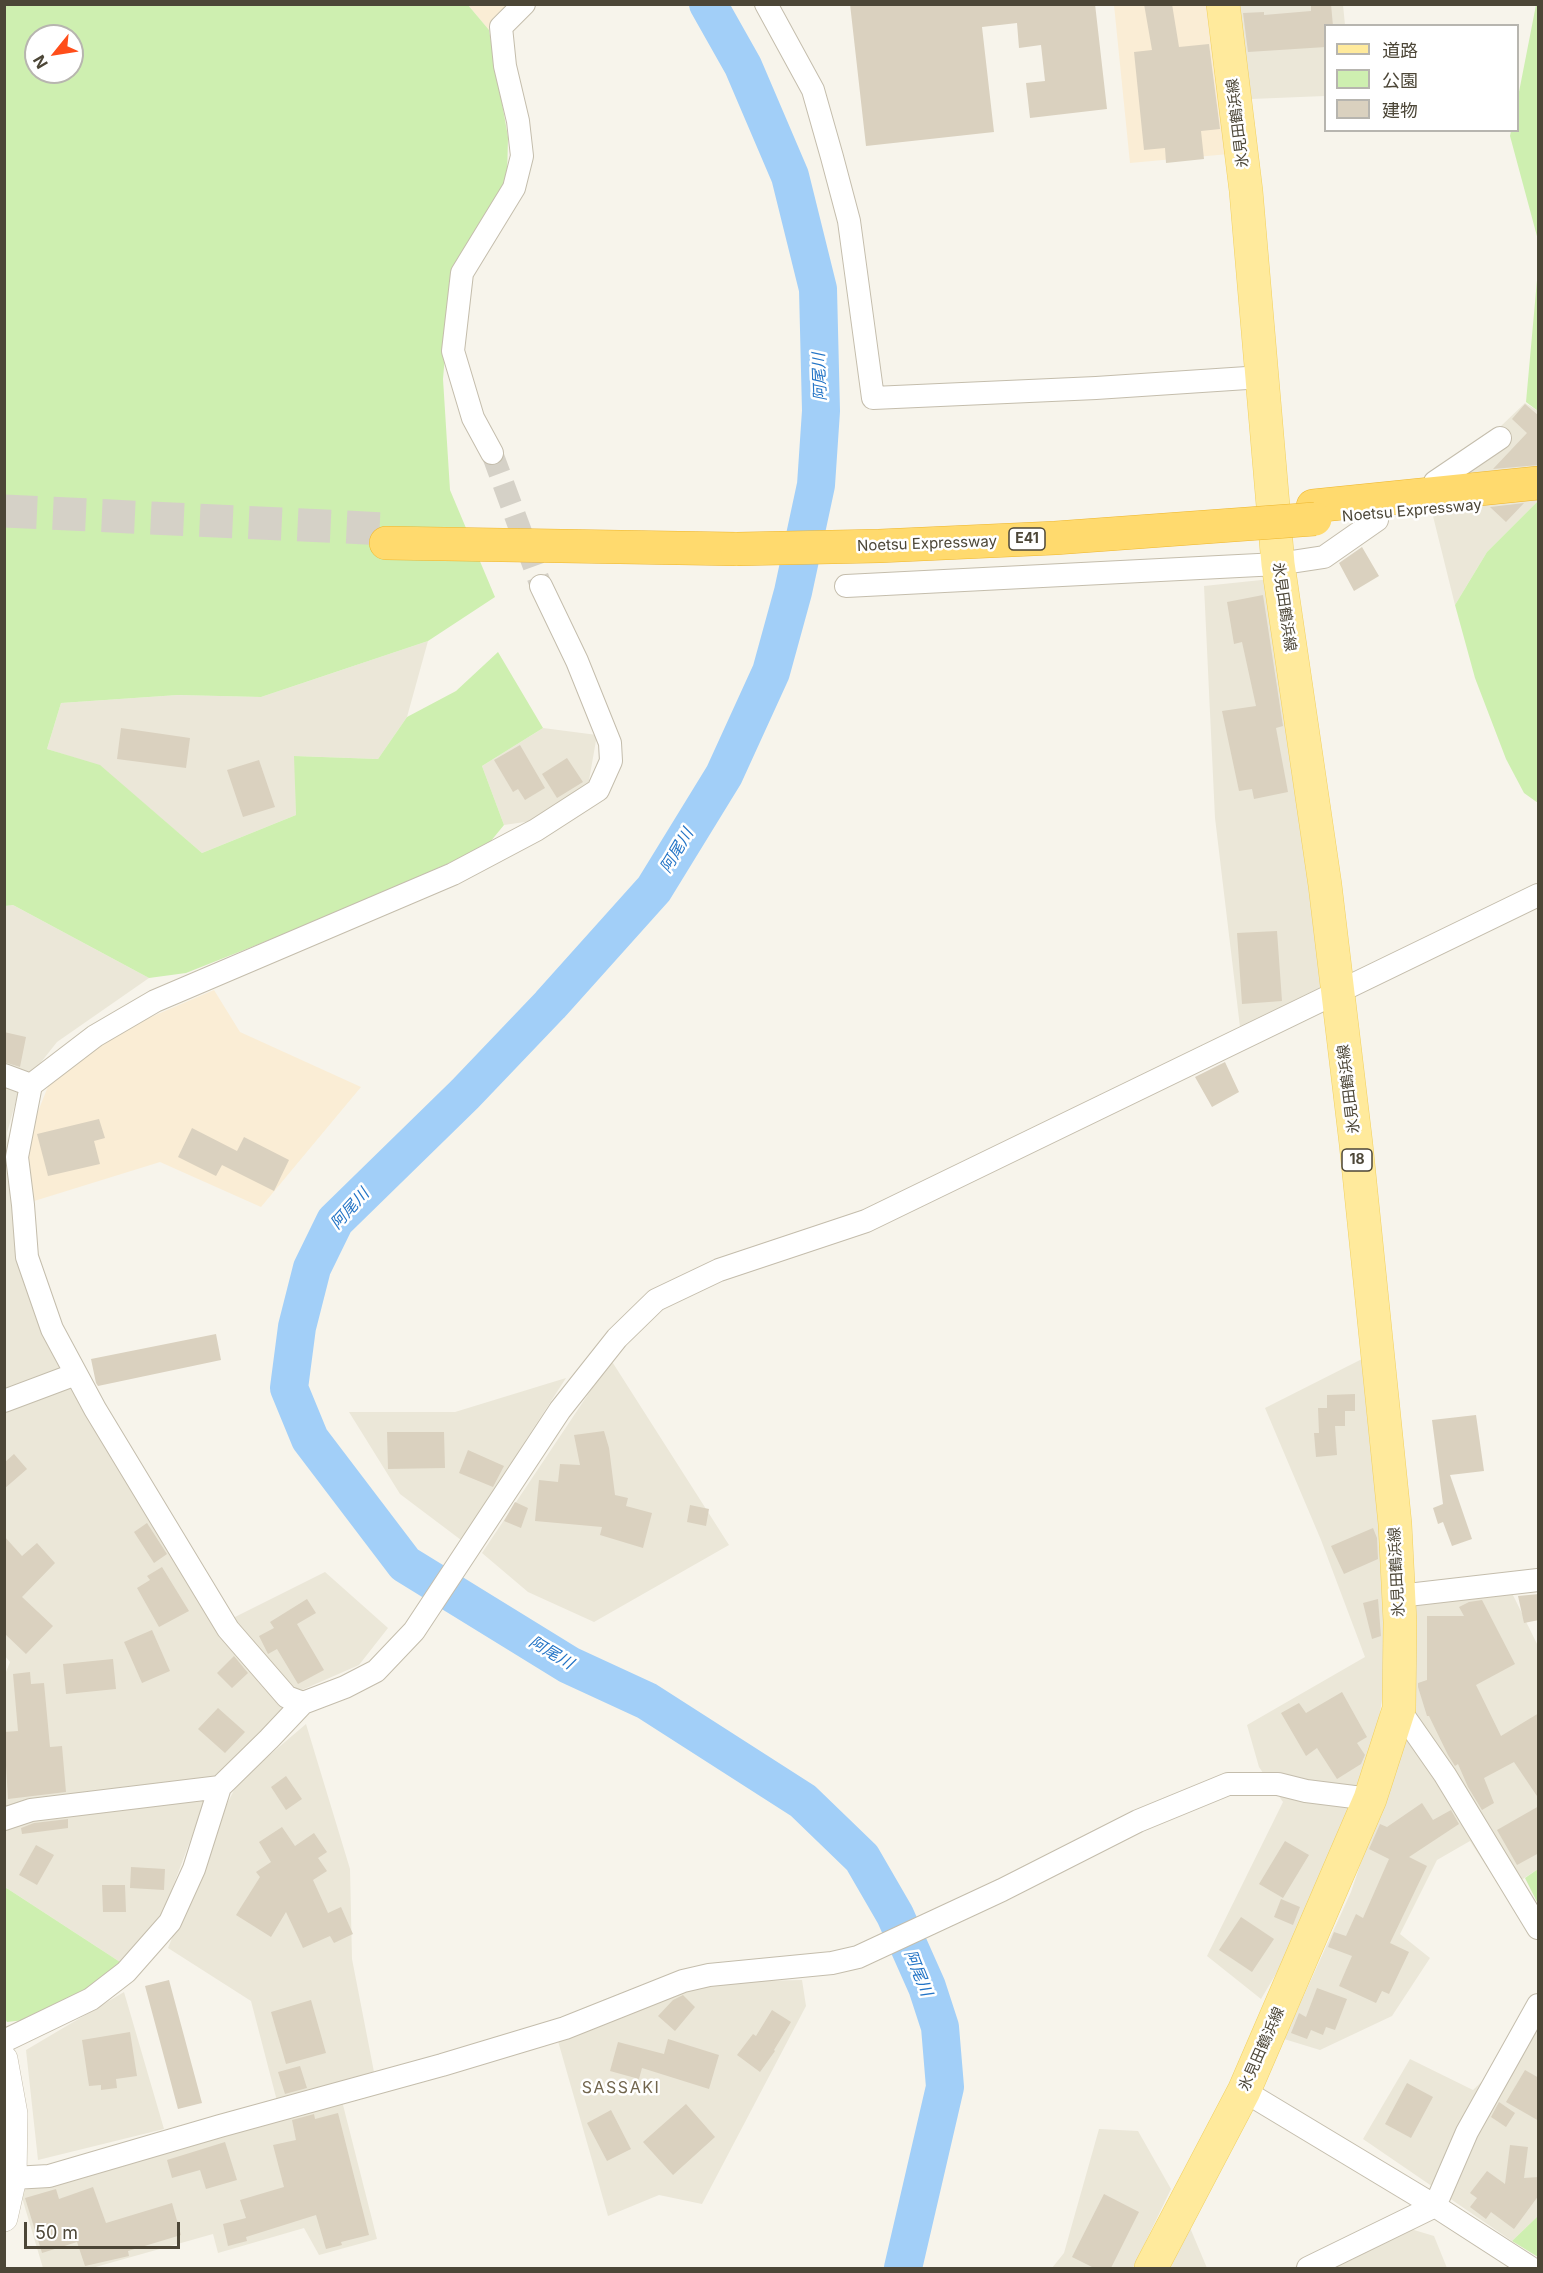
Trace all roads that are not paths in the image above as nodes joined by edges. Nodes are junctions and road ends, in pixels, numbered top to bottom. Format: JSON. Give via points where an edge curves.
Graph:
{"nodes":[{"id":1,"x":524,"y":4,"type":"edge"},
{"id":2,"x":766,"y":4,"type":"edge"},
{"id":3,"x":1223,"y":4,"type":"edge"},
{"id":4,"x":1262,"y":377,"type":"junction"},
{"id":5,"x":1500,"y":438,"type":"dead end"},
{"id":6,"x":492,"y":453,"type":"tunnel mouth"},
{"id":7,"x":1436,"y":482,"type":"dead end"},
{"id":8,"x":1539,"y":483,"type":"edge"},
{"id":9,"x":1539,"y":499,"type":"edge"},
{"id":10,"x":1314,"y":512,"type":"junction"},
{"id":11,"x":1377,"y":520,"type":"dead end"},
{"id":12,"x":386,"y":536,"type":"tunnel mouth"},
{"id":13,"x":1278,"y":564,"type":"junction"},
{"id":14,"x":541,"y":586,"type":"tunnel mouth"},
{"id":15,"x":846,"y":586,"type":"dead end"},
{"id":16,"x":1539,"y":895,"type":"edge"},
{"id":17,"x":1337,"y":993,"type":"junction"},
{"id":18,"x":4,"y":1075,"type":"edge"},
{"id":19,"x":31,"y":1085,"type":"junction"},
{"id":20,"x":76,"y":1374,"type":"junction"},
{"id":21,"x":4,"y":1401,"type":"edge"},
{"id":22,"x":1539,"y":1580,"type":"edge"},
{"id":23,"x":1399,"y":1596,"type":"junction"},
{"id":24,"x":303,"y":1703,"type":"junction"},
{"id":25,"x":1399,"y":1709,"type":"junction"},
{"id":26,"x":220,"y":1787,"type":"junction"},
{"id":27,"x":1370,"y":1799,"type":"junction"},
{"id":28,"x":4,"y":1819,"type":"edge"},
{"id":29,"x":1539,"y":1928,"type":"edge"},
{"id":30,"x":1539,"y":2005,"type":"edge"},
{"id":31,"x":4,"y":2041,"type":"edge"},
{"id":32,"x":4,"y":2059,"type":"edge"},
{"id":33,"x":1244,"y":2091,"type":"junction"},
{"id":34,"x":13,"y":2178,"type":"junction"},
{"id":35,"x":1435,"y":2206,"type":"junction"},
{"id":36,"x":4,"y":2218,"type":"edge"},
{"id":37,"x":1151,"y":2268,"type":"edge"},
{"id":38,"x":1308,"y":2268,"type":"edge"},
{"id":39,"x":1531,"y":2268,"type":"edge"}],
"edges":[{"from":1,"to":6,"type":"street","via":[[501,27],[522,156],[514,188],[462,273],[453,351],[474,418]]},
{"from":2,"to":4,"type":"street","via":[[813,90],[832,157],[849,221],[873,398]]},
{"from":3,"to":4,"type":"main road","name":"氷見田鶴浜線","number":"18","via":[[1246,190]]},
{"from":4,"to":13,"type":"main road","name":"氷見田鶴浜線","number":"18"},
{"from":5,"to":7,"type":"street"},
{"from":8,"to":10,"type":"highway","name":"Noetsu Expressway","number":"E41"},
{"from":9,"to":10,"type":"highway","name":"Noetsu Expressway","number":"E41"},
{"from":10,"to":12,"type":"highway","name":"Noetsu Expressway","number":"E41","via":[[737,542],[626,535]]},
{"from":11,"to":13,"type":"street","via":[[1324,556]]},
{"from":13,"to":15,"type":"street"},
{"from":13,"to":17,"type":"main road","name":"氷見田鶴浜線","number":"18"},
{"from":14,"to":19,"type":"street","via":[[610,743],[611,761],[598,790],[536,830],[453,874],[155,1001],[95,1036]]},
{"from":16,"to":17,"type":"street"},
{"from":17,"to":23,"type":"main road","name":"氷見田鶴浜線","number":"18","via":[[1356,1144]]},
{"from":17,"to":24,"type":"street","via":[[866,1221],[719,1270],[656,1300],[617,1338],[560,1410],[414,1631],[376,1671]]},
{"from":18,"to":19,"type":"street"},
{"from":19,"to":20,"type":"street","via":[[17,1158],[27,1257],[52,1329]]},
{"from":20,"to":21,"type":"street"},
{"from":20,"to":24,"type":"street","via":[[228,1629],[287,1697]]},
{"from":22,"to":23,"type":"street"},
{"from":23,"to":25,"type":"main road","name":"氷見田鶴浜線","number":"18"},
{"from":24,"to":26,"type":"street"},
{"from":25,"to":27,"type":"main road","name":"氷見田鶴浜線","number":"18"},
{"from":25,"to":29,"type":"street"},
{"from":26,"to":28,"type":"street","via":[[31,1810]]},
{"from":26,"to":31,"type":"street","via":[[194,1869],[170,1922],[126,1972],[91,1999]]},
{"from":27,"to":33,"type":"main road","name":"氷見田鶴浜線","number":"18"},
{"from":27,"to":34,"type":"street","via":[[1278,1784],[1228,1784],[1138,1821],[858,1957],[831,1964],[683,1981],[565,2028],[442,2065],[49,2176]]},
{"from":30,"to":35,"type":"street","via":[[1467,2132]]},
{"from":32,"to":34,"type":"street","via":[[14,2114]]},
{"from":33,"to":35,"type":"street"},
{"from":33,"to":37,"type":"main road","name":"氷見田鶴浜線","number":"18"},
{"from":34,"to":36,"type":"street"},
{"from":35,"to":38,"type":"street"},
{"from":35,"to":39,"type":"street"}]}
